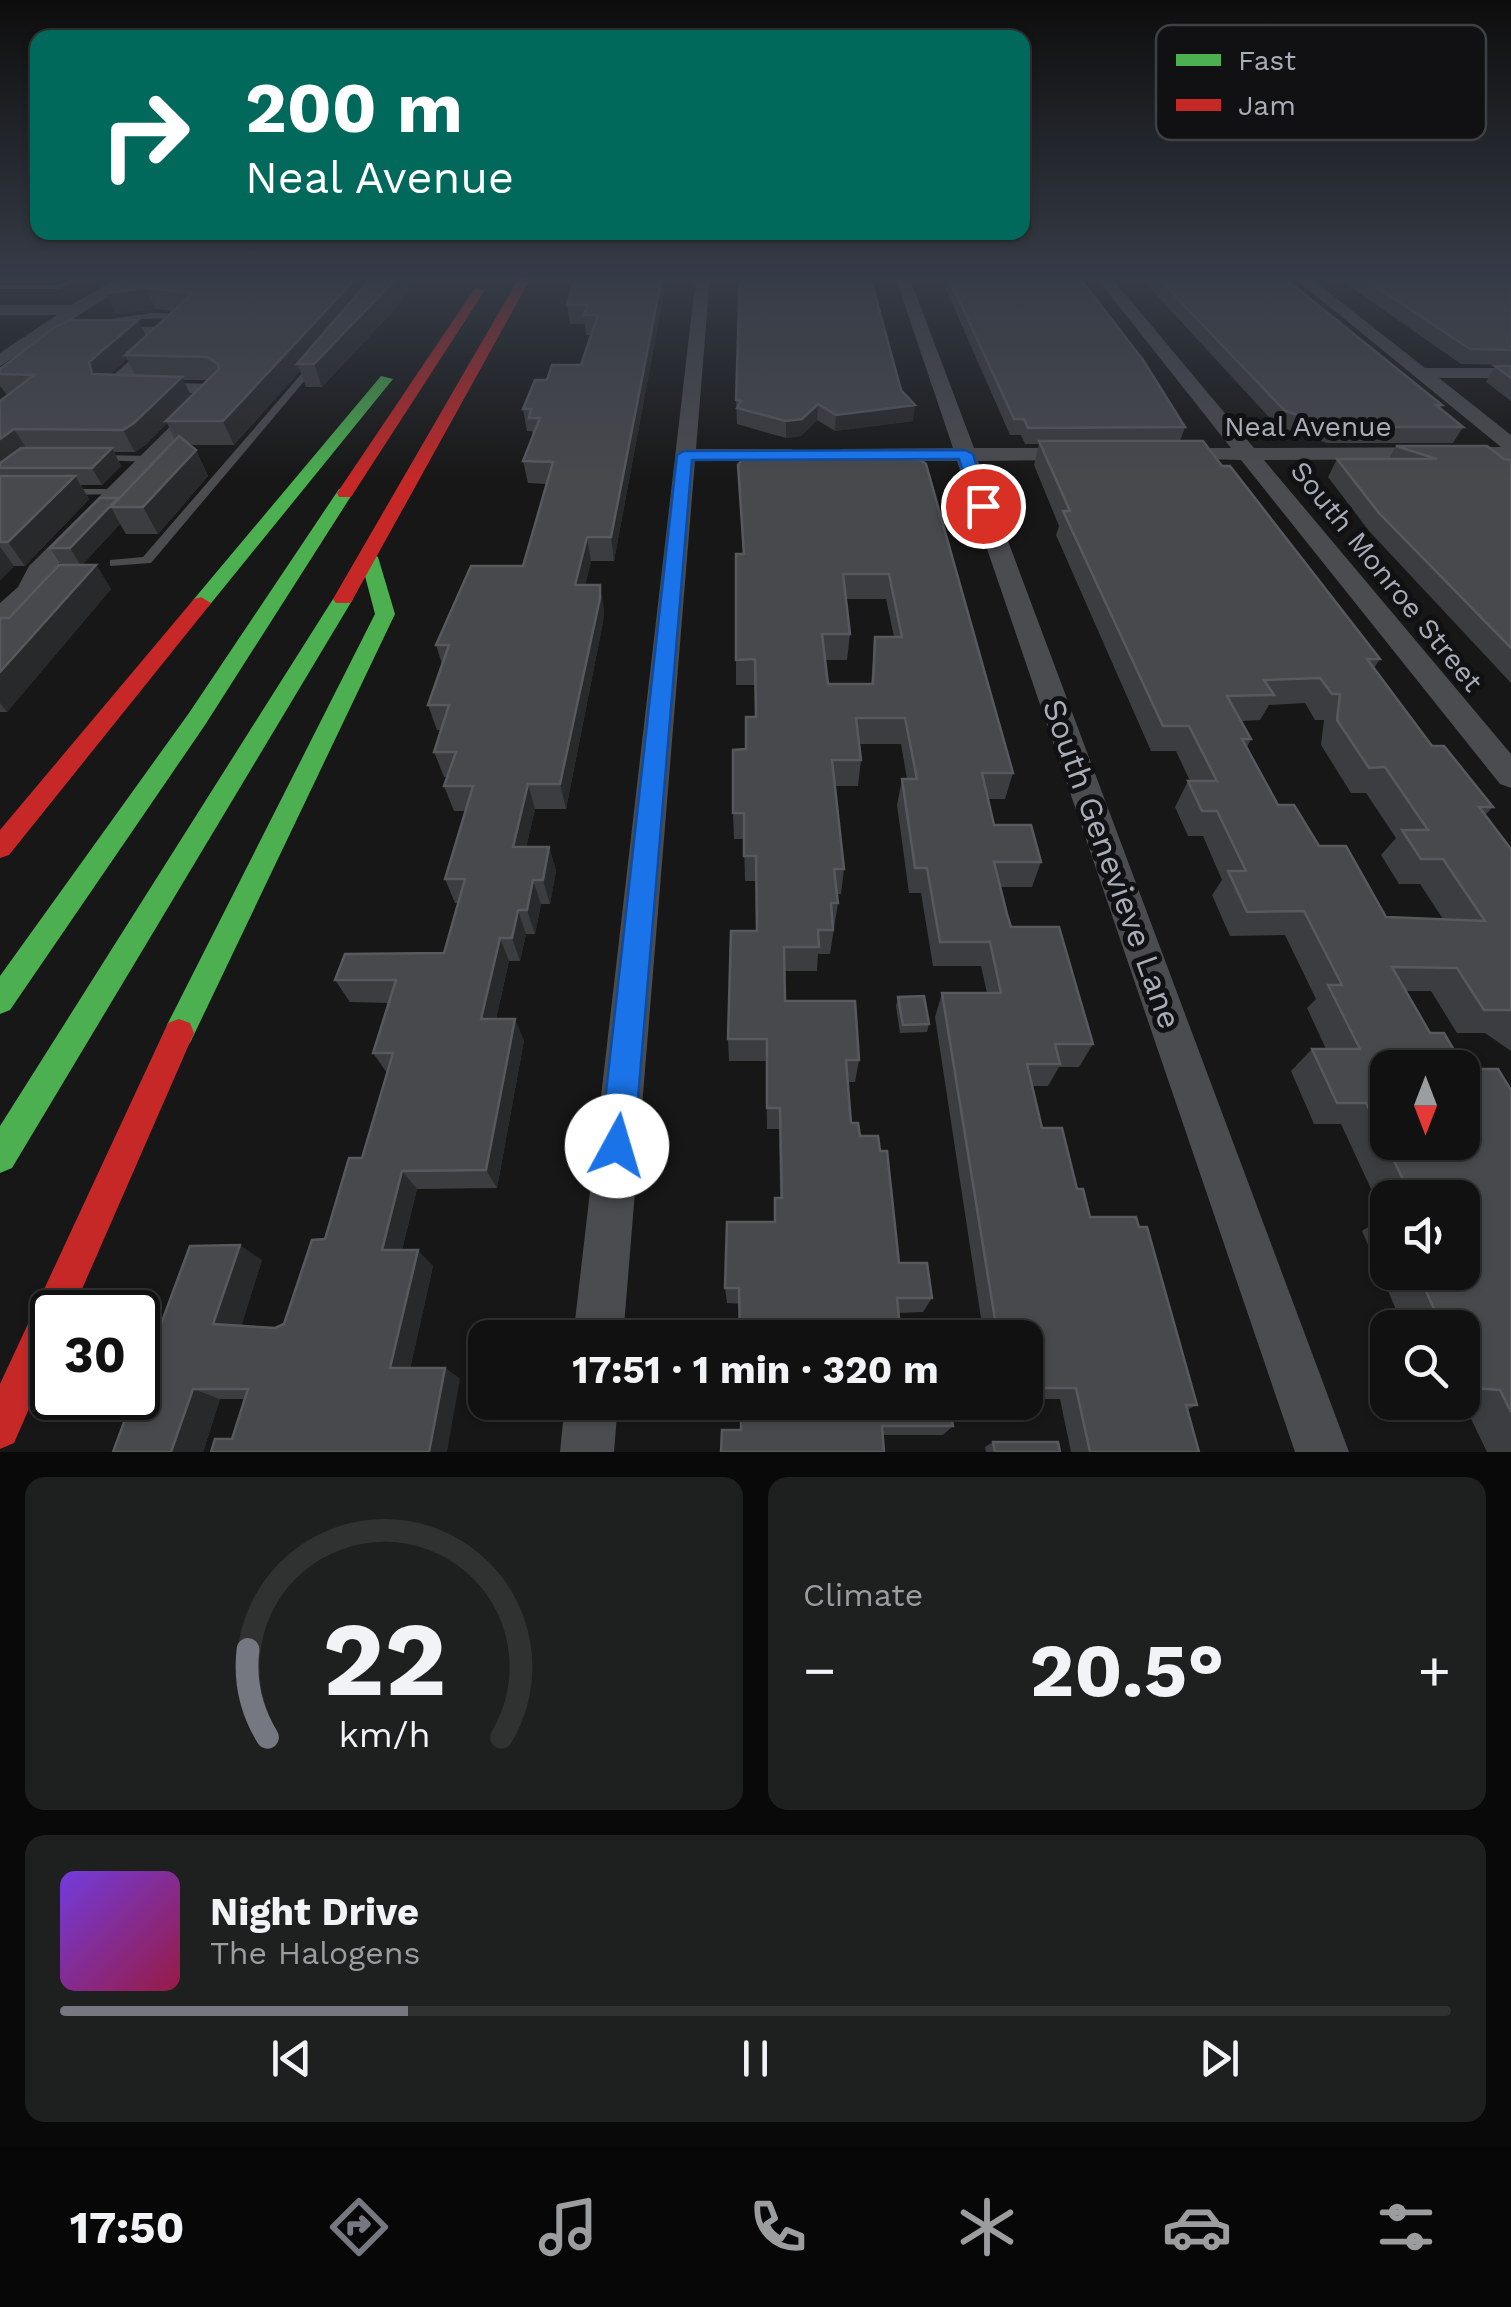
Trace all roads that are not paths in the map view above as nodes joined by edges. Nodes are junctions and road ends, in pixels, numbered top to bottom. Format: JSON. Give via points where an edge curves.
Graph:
{"nodes":[{"id":1,"x":26,"y":344,"type":"edge"},
{"id":2,"x":160,"y":344,"type":"edge"},
{"id":3,"x":416,"y":344,"type":"edge"},
{"id":4,"x":444,"y":344,"type":"edge"},
{"id":5,"x":488,"y":344,"type":"edge"},
{"id":6,"x":696,"y":344,"type":"edge"},
{"id":7,"x":926,"y":344,"type":"edge"},
{"id":8,"x":1158,"y":344,"type":"edge"},
{"id":9,"x":1386,"y":344,"type":"edge"},
{"id":10,"x":326,"y":350,"type":"edge"},
{"id":11,"x":0,"y":362,"type":"edge"},
{"id":12,"x":1423,"y":373,"type":"junction"},
{"id":13,"x":1511,"y":373,"type":"edge"},
{"id":14,"x":1511,"y":444,"type":"edge"},
{"id":15,"x":1511,"y":453,"type":"edge"},
{"id":16,"x":965,"y":454,"type":"junction"},
{"id":17,"x":1094,"y":454,"type":"edge"},
{"id":18,"x":1150,"y":454,"type":"edge"},
{"id":19,"x":1248,"y":454,"type":"junction"},
{"id":20,"x":684,"y":455,"type":"junction"},
{"id":21,"x":80,"y":458,"type":"edge"},
{"id":22,"x":151,"y":458,"type":"junction"},
{"id":23,"x":58,"y":492,"type":"edge"},
{"id":24,"x":115,"y":492,"type":"junction"},
{"id":25,"x":369,"y":557,"type":"junction"},
{"id":26,"x":114,"y":564,"type":"dead end"},
{"id":27,"x":0,"y":617,"type":"edge"},
{"id":28,"x":1511,"y":776,"type":"edge"},
{"id":29,"x":0,"y":848,"type":"edge"},
{"id":30,"x":0,"y":1000,"type":"edge"},
{"id":31,"x":0,"y":1156,"type":"edge"},
{"id":32,"x":600,"y":1320,"type":"edge"},
{"id":33,"x":590,"y":1420,"type":"edge"},
{"id":34,"x":0,"y":1430,"type":"edge"},
{"id":35,"x":587,"y":1452,"type":"edge"},
{"id":36,"x":1322,"y":1452,"type":"edge"}],
"edges":[{"from":1,"to":11,"type":"street"},
{"from":2,"to":22,"type":"street","via":[[110,387],[217,390]]},
{"from":3,"to":29,"type":"highway"},
{"from":4,"to":30,"type":"highway","via":[[197,720]]},
{"from":5,"to":25,"type":"highway"},
{"from":6,"to":20,"type":"street"},
{"from":7,"to":16,"type":"street","name":"South Genevieve Lane"},
{"from":8,"to":19,"type":"street","name":"South Monroe Street"},
{"from":9,"to":12,"type":"street"},
{"from":10,"to":26,"type":"lane","via":[[147,560]]},
{"from":12,"to":13,"type":"street","name":"Neal Avenue"},
{"from":12,"to":14,"type":"street"},
{"from":15,"to":19,"type":"street","name":"Neal Avenue"},
{"from":16,"to":17,"type":"street"},
{"from":16,"to":20,"type":"street"},
{"from":16,"to":36,"type":"street","name":"South Genevieve Lane"},
{"from":18,"to":19,"type":"street","name":"Neal Avenue"},
{"from":19,"to":28,"type":"street","name":"South Monroe Street"},
{"from":20,"to":32,"type":"street"},
{"from":21,"to":22,"type":"lane"},
{"from":22,"to":24,"type":"street"},
{"from":23,"to":24,"type":"lane"},
{"from":24,"to":27,"type":"street"},
{"from":25,"to":31,"type":"highway"},
{"from":25,"to":34,"type":"highway","via":[[385,614],[195,998]]},
{"from":33,"to":35,"type":"street"}]}
